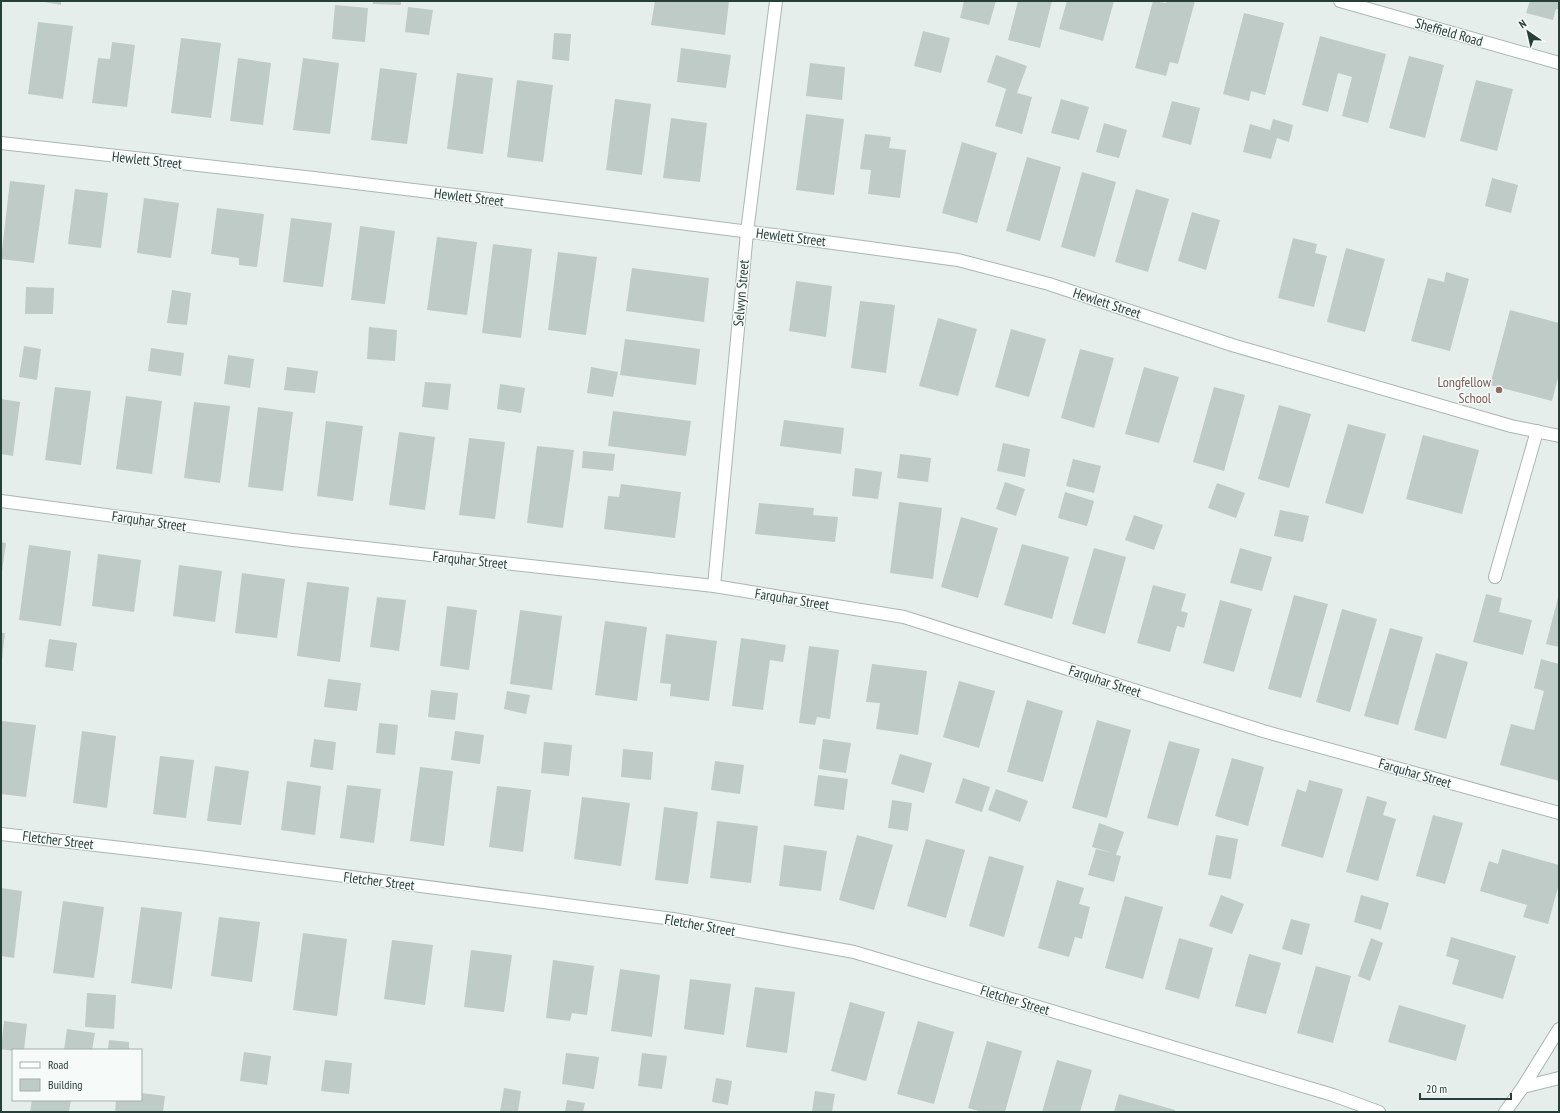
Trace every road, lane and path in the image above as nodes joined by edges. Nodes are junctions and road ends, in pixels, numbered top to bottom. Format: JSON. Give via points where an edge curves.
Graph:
{"nodes":[{"id":1,"x":776,"y":1,"type":"edge"},
{"id":2,"x":1340,"y":1,"type":"edge"},
{"id":3,"x":1559,"y":62,"type":"edge"},
{"id":4,"x":1,"y":143,"type":"edge"},
{"id":5,"x":747,"y":232,"type":"junction"},
{"id":6,"x":1537,"y":431,"type":"junction"},
{"id":7,"x":1559,"y":436,"type":"edge"},
{"id":8,"x":1,"y":501,"type":"edge"},
{"id":9,"x":1495,"y":577,"type":"dead end"},
{"id":10,"x":714,"y":586,"type":"junction"},
{"id":11,"x":1559,"y":813,"type":"edge"},
{"id":12,"x":1,"y":834,"type":"edge"},
{"id":13,"x":1559,"y":1029,"type":"edge"},
{"id":14,"x":1559,"y":1078,"type":"edge"},
{"id":15,"x":1523,"y":1087,"type":"junction"},
{"id":16,"x":1379,"y":1112,"type":"edge"},
{"id":17,"x":1505,"y":1112,"type":"edge"}],
"edges":[{"from":1,"to":5,"type":"street","name":"Selwyn Street"},
{"from":2,"to":3,"type":"street","name":"Sheffield Road"},
{"from":4,"to":5,"type":"street","name":"Hewlett Street","via":[[322,179]]},
{"from":5,"to":6,"type":"street","name":"Hewlett Street","via":[[958,260],[1049,284],[1232,345],[1511,426]]},
{"from":5,"to":10,"type":"street","name":"Selwyn Street"},
{"from":6,"to":7,"type":"street","name":"Hewlett Street"},
{"from":6,"to":9,"type":"street"},
{"from":8,"to":10,"type":"street","name":"Farquhar Street","via":[[292,540]]},
{"from":10,"to":11,"type":"street","name":"Farquhar Street","via":[[904,617],[1263,731]]},
{"from":12,"to":16,"type":"street","name":"Fletcher Street","via":[[223,860],[673,919],[854,952],[1333,1095]]},
{"from":13,"to":15,"type":"street"},
{"from":14,"to":15,"type":"street"},
{"from":15,"to":17,"type":"street"}]}
